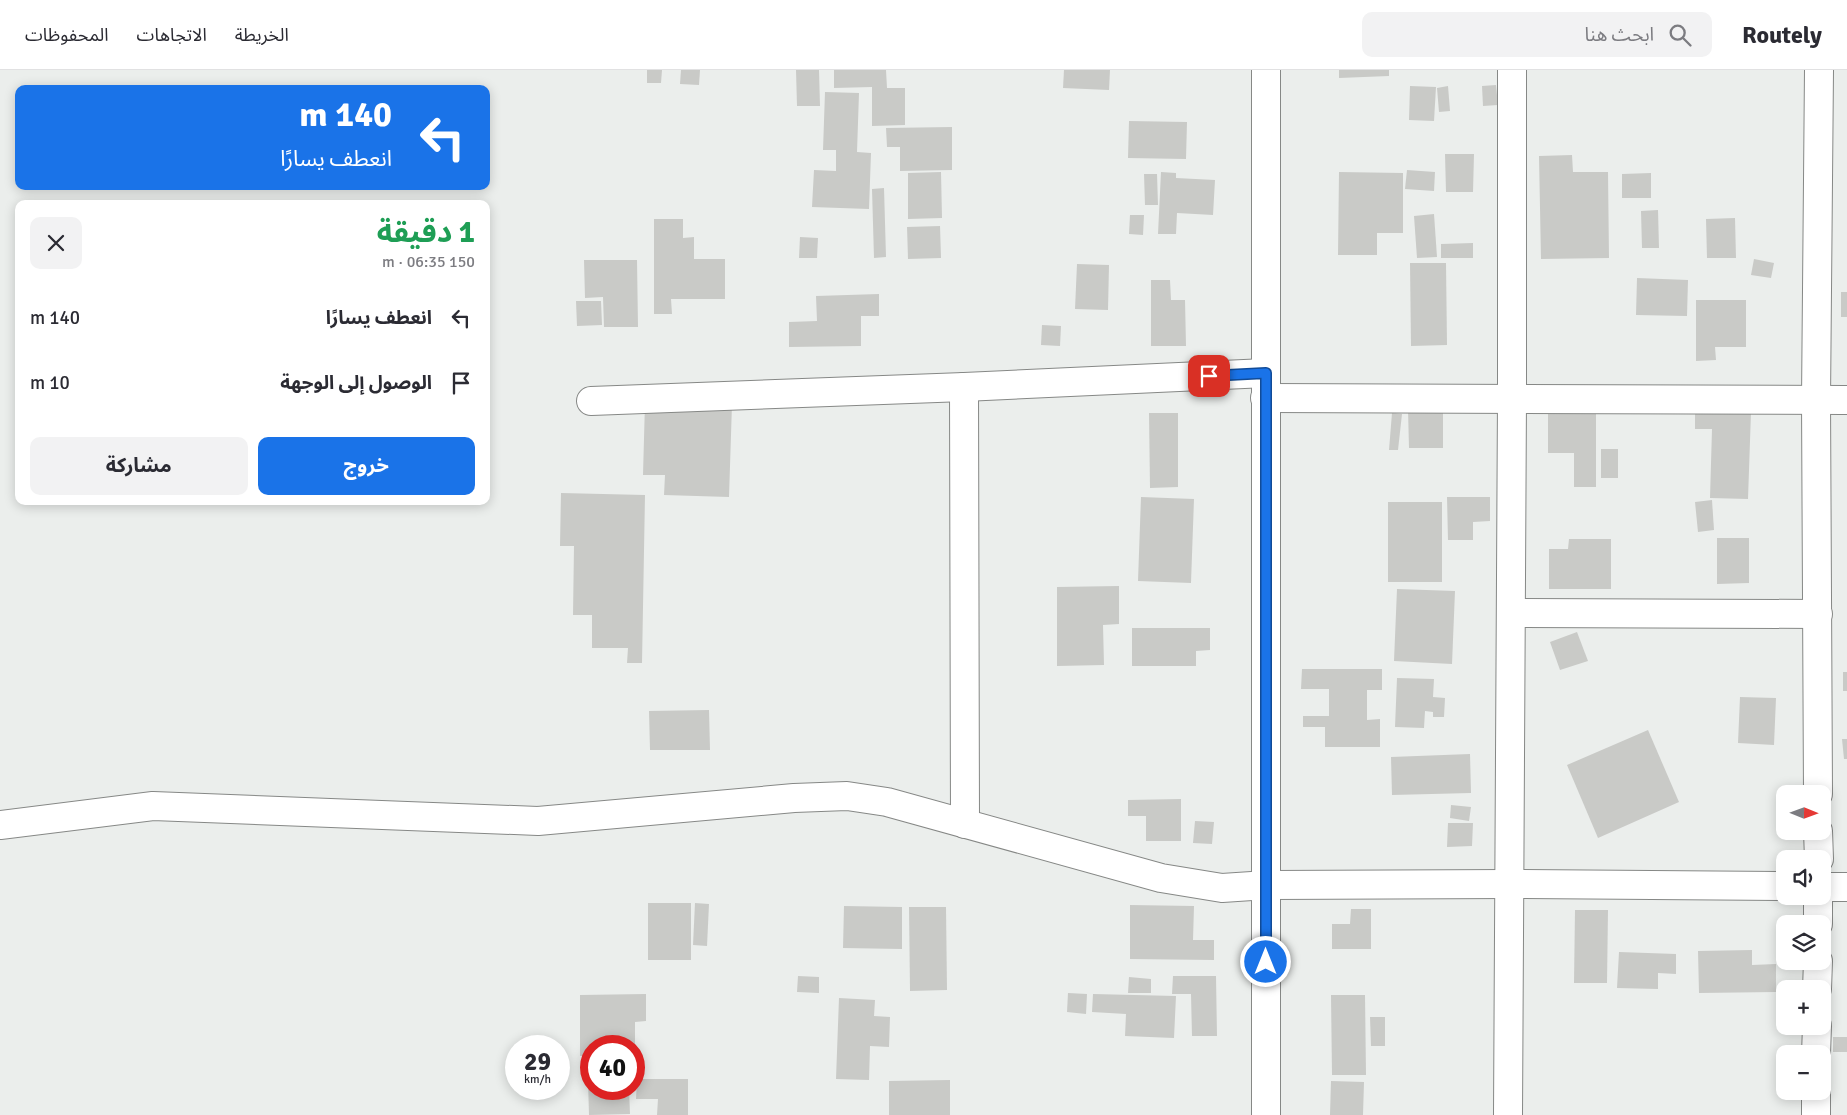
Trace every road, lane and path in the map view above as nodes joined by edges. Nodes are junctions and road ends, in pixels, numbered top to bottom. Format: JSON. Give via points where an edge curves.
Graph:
{"nodes":[{"id":1,"x":1266,"y":70,"type":"edge"},
{"id":2,"x":1512,"y":70,"type":"edge"},
{"id":3,"x":1819,"y":70,"type":"edge"},
{"id":4,"x":1265,"y":385,"type":"junction"},
{"id":5,"x":964,"y":387,"type":"junction"},
{"id":6,"x":1512,"y":398,"type":"junction"},
{"id":7,"x":591,"y":400,"type":"dead end"},
{"id":8,"x":1816,"y":400,"type":"junction"},
{"id":9,"x":1847,"y":400,"type":"edge"},
{"id":10,"x":1511,"y":613,"type":"junction"},
{"id":11,"x":1818,"y":614,"type":"junction"},
{"id":12,"x":1818,"y":785,"type":"edge"},
{"id":13,"x":965,"y":824,"type":"junction"},
{"id":14,"x":0,"y":825,"type":"edge"},
{"id":15,"x":1509,"y":884,"type":"junction"},
{"id":16,"x":1267,"y":885,"type":"junction"},
{"id":17,"x":1776,"y":886,"type":"edge"},
{"id":18,"x":1831,"y":887,"type":"edge"},
{"id":19,"x":1847,"y":887,"type":"edge"},
{"id":20,"x":1816,"y":1100,"type":"edge"},
{"id":21,"x":1266,"y":1115,"type":"edge"},
{"id":22,"x":1508,"y":1115,"type":"edge"},
{"id":23,"x":1816,"y":1115,"type":"edge"}],
"edges":[{"from":1,"to":4,"type":"street"},
{"from":2,"to":6,"type":"street"},
{"from":3,"to":8,"type":"street"},
{"from":4,"to":5,"type":"street"},
{"from":4,"to":6,"type":"street"},
{"from":4,"to":16,"type":"street"},
{"from":5,"to":7,"type":"street"},
{"from":5,"to":13,"type":"street"},
{"from":6,"to":8,"type":"street"},
{"from":6,"to":10,"type":"street"},
{"from":8,"to":9,"type":"street"},
{"from":8,"to":11,"type":"street"},
{"from":10,"to":11,"type":"street"},
{"from":10,"to":15,"type":"street"},
{"from":11,"to":12,"type":"street"},
{"from":13,"to":14,"type":"street","via":[[887,802],[847,796],[538,820],[153,806]]},
{"from":13,"to":16,"type":"street","via":[[1161,878],[1222,888]]},
{"from":15,"to":16,"type":"street"},
{"from":15,"to":17,"type":"street"},
{"from":15,"to":22,"type":"street"},
{"from":16,"to":21,"type":"street"},
{"from":18,"to":19,"type":"street"},
{"from":20,"to":23,"type":"street"}]}
